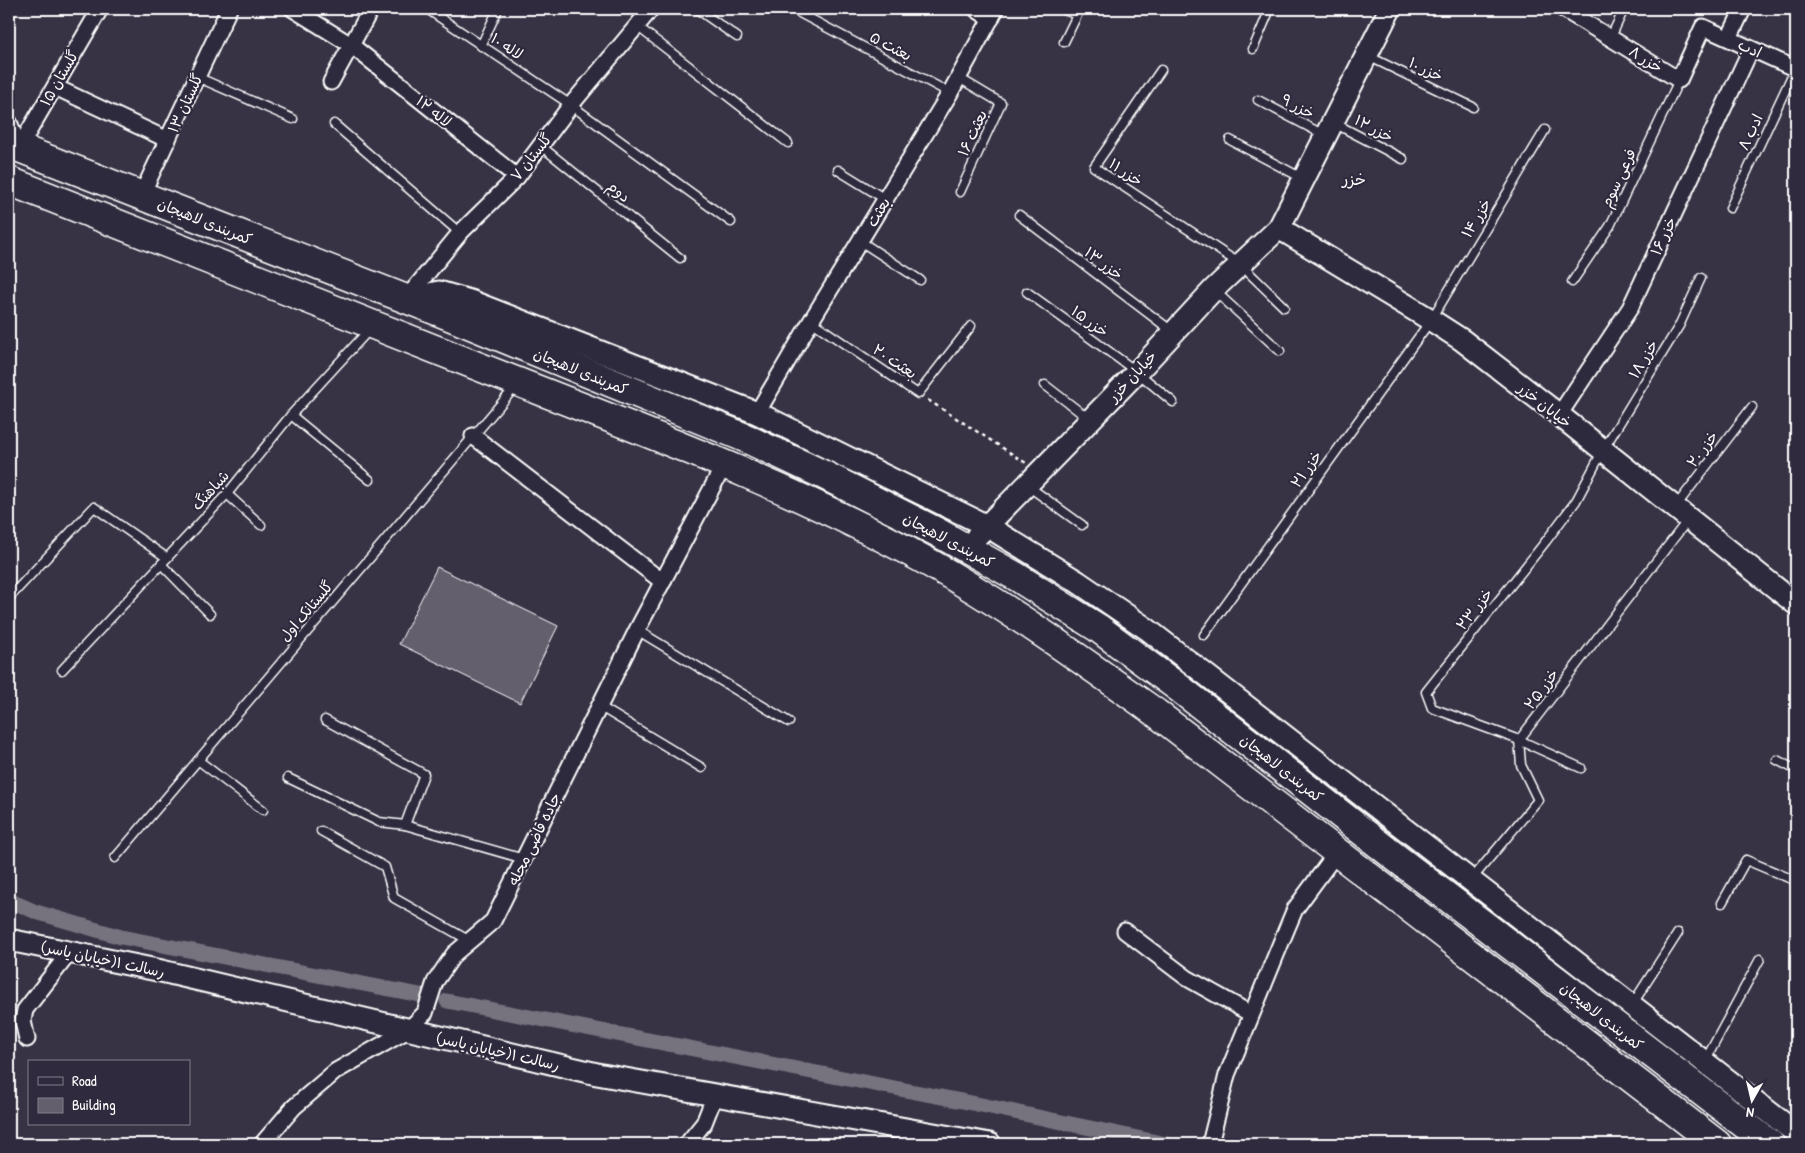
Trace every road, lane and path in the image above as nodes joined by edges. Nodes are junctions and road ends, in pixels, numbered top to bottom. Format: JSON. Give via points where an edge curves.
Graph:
{"nodes":[{"id":1,"x":100,"y":9,"type":"edge"},
{"id":2,"x":229,"y":9,"type":"edge"},
{"id":3,"x":293,"y":9,"type":"edge"},
{"id":4,"x":371,"y":9,"type":"edge"},
{"id":5,"x":427,"y":9,"type":"edge"},
{"id":6,"x":498,"y":9,"type":"edge"},
{"id":7,"x":651,"y":9,"type":"edge"},
{"id":8,"x":697,"y":9,"type":"edge"},
{"id":9,"x":792,"y":9,"type":"edge"},
{"id":10,"x":976,"y":9,"type":"edge"},
{"id":11,"x":1062,"y":9,"type":"edge"},
{"id":12,"x":1270,"y":9,"type":"edge"},
{"id":13,"x":1390,"y":9,"type":"edge"},
{"id":14,"x":1562,"y":9,"type":"edge"},
{"id":15,"x":1624,"y":9,"type":"edge"},
{"id":16,"x":1743,"y":9,"type":"edge"},
{"id":17,"x":1078,"y":12,"type":"edge"},
{"id":18,"x":994,"y":14,"type":"edge"},
{"id":19,"x":637,"y":26,"type":"junction"},
{"id":20,"x":1703,"y":27,"type":"joint"},
{"id":21,"x":737,"y":37,"type":"dead end"},
{"id":22,"x":1610,"y":37,"type":"junction"},
{"id":23,"x":1729,"y":38,"type":"junction"},
{"id":24,"x":1064,"y":42,"type":"dead end"},
{"id":25,"x":351,"y":45,"type":"junction"},
{"id":26,"x":481,"y":46,"type":"junction"},
{"id":27,"x":1253,"y":49,"type":"dead end"},
{"id":28,"x":1751,"y":49,"type":"junction"},
{"id":29,"x":1366,"y":55,"type":"junction"},
{"id":30,"x":1796,"y":69,"type":"edge"},
{"id":31,"x":1161,"y":70,"type":"dead end"},
{"id":32,"x":197,"y":76,"type":"junction"},
{"id":33,"x":959,"y":78,"type":"junction"},
{"id":34,"x":1679,"y":80,"type":"junction"},
{"id":35,"x":331,"y":82,"type":"dead end"},
{"id":36,"x":55,"y":87,"type":"junction"},
{"id":37,"x":950,"y":93,"type":"junction"},
{"id":38,"x":1258,"y":100,"type":"dead end"},
{"id":39,"x":572,"y":105,"type":"junction"},
{"id":40,"x":1473,"y":107,"type":"dead end"},
{"id":41,"x":294,"y":120,"type":"dead end"},
{"id":42,"x":9,"y":122,"type":"edge"},
{"id":43,"x":334,"y":124,"type":"dead end"},
{"id":44,"x":1329,"y":129,"type":"junction"},
{"id":45,"x":1545,"y":130,"type":"dead end"},
{"id":46,"x":168,"y":140,"type":"junction"},
{"id":47,"x":1230,"y":140,"type":"dead end"},
{"id":48,"x":788,"y":143,"type":"dead end"},
{"id":49,"x":14,"y":146,"type":"edge"},
{"id":50,"x":541,"y":146,"type":"junction"},
{"id":51,"x":1403,"y":159,"type":"dead end"},
{"id":52,"x":838,"y":170,"type":"dead end"},
{"id":53,"x":517,"y":177,"type":"junction"},
{"id":54,"x":1303,"y":179,"type":"junction"},
{"id":55,"x":9,"y":183,"type":"edge"},
{"id":56,"x":960,"y":192,"type":"dead end"},
{"id":57,"x":142,"y":196,"type":"junction"},
{"id":58,"x":885,"y":200,"type":"junction"},
{"id":59,"x":1730,"y":208,"type":"dead end"},
{"id":60,"x":1019,"y":215,"type":"dead end"},
{"id":61,"x":731,"y":222,"type":"dead end"},
{"id":62,"x":1278,"y":228,"type":"junction"},
{"id":63,"x":460,"y":233,"type":"junction"},
{"id":64,"x":860,"y":241,"type":"junction"},
{"id":65,"x":266,"y":246,"type":"junction"},
{"id":66,"x":680,"y":258,"type":"dead end"},
{"id":67,"x":1240,"y":264,"type":"junction"},
{"id":68,"x":253,"y":278,"type":"junction"},
{"id":69,"x":1701,"y":278,"type":"dead end"},
{"id":70,"x":920,"y":280,"type":"dead end"},
{"id":71,"x":1572,"y":282,"type":"dead end"},
{"id":72,"x":1214,"y":289,"type":"junction"},
{"id":73,"x":1027,"y":292,"type":"dead end"},
{"id":74,"x":406,"y":299,"type":"junction"},
{"id":75,"x":1284,"y":307,"type":"dead end"},
{"id":76,"x":811,"y":320,"type":"junction"},
{"id":77,"x":1431,"y":320,"type":"junction"},
{"id":78,"x":374,"y":324,"type":"junction"},
{"id":79,"x":971,"y":326,"type":"dead end"},
{"id":80,"x":1173,"y":332,"type":"junction"},
{"id":81,"x":1280,"y":351,"type":"dead end"},
{"id":82,"x":1137,"y":372,"type":"junction"},
{"id":83,"x":519,"y":382,"type":"junction"},
{"id":84,"x":1045,"y":385,"type":"dead end"},
{"id":85,"x":918,"y":394,"type":"junction"},
{"id":86,"x":1173,"y":402,"type":"dead end"},
{"id":87,"x":1752,"y":407,"type":"dead end"},
{"id":88,"x":757,"y":413,"type":"junction"},
{"id":89,"x":291,"y":415,"type":"junction"},
{"id":90,"x":1559,"y":415,"type":"junction"},
{"id":91,"x":1090,"y":420,"type":"junction"},
{"id":92,"x":473,"y":436,"type":"junction"},
{"id":93,"x":743,"y":437,"type":"junction"},
{"id":94,"x":1603,"y":450,"type":"junction"},
{"id":95,"x":724,"y":465,"type":"junction"},
{"id":96,"x":1033,"y":478,"type":"junction"},
{"id":97,"x":370,"y":480,"type":"dead end"},
{"id":98,"x":227,"y":494,"type":"junction"},
{"id":99,"x":1682,"y":513,"type":"junction"},
{"id":100,"x":261,"y":525,"type":"dead end"},
{"id":101,"x":1082,"y":525,"type":"dead end"},
{"id":102,"x":987,"y":526,"type":"junction"},
{"id":103,"x":965,"y":548,"type":"junction"},
{"id":104,"x":164,"y":561,"type":"junction"},
{"id":105,"x":663,"y":582,"type":"junction"},
{"id":106,"x":9,"y":598,"type":"edge"},
{"id":107,"x":1794,"y":598,"type":"edge"},
{"id":108,"x":210,"y":614,"type":"dead end"},
{"id":109,"x":637,"y":630,"type":"junction"},
{"id":110,"x":1204,"y":635,"type":"dead end"},
{"id":111,"x":62,"y":670,"type":"dead end"},
{"id":112,"x":599,"y":706,"type":"junction"},
{"id":113,"x":325,"y":720,"type":"dead end"},
{"id":114,"x":789,"y":722,"type":"dead end"},
{"id":115,"x":1519,"y":740,"type":"junction"},
{"id":116,"x":198,"y":760,"type":"junction"},
{"id":117,"x":1777,"y":760,"type":"dead end"},
{"id":118,"x":702,"y":768,"type":"dead end"},
{"id":119,"x":1581,"y":768,"type":"dead end"},
{"id":120,"x":1796,"y":770,"type":"edge"},
{"id":121,"x":288,"y":778,"type":"dead end"},
{"id":122,"x":263,"y":810,"type":"dead end"},
{"id":123,"x":405,"y":825,"type":"junction"},
{"id":124,"x":321,"y":831,"type":"dead end"},
{"id":125,"x":1337,"y":852,"type":"junction"},
{"id":126,"x":115,"y":858,"type":"dead end"},
{"id":127,"x":524,"y":859,"type":"junction"},
{"id":128,"x":1471,"y":880,"type":"junction"},
{"id":129,"x":1796,"y":881,"type":"edge"},
{"id":130,"x":1454,"y":902,"type":"junction"},
{"id":131,"x":1722,"y":903,"type":"dead end"},
{"id":132,"x":1125,"y":931,"type":"dead end"},
{"id":133,"x":1678,"y":933,"type":"dead end"},
{"id":134,"x":9,"y":940,"type":"edge"},
{"id":135,"x":470,"y":941,"type":"junction"},
{"id":136,"x":70,"y":952,"type":"junction"},
{"id":137,"x":1760,"y":959,"type":"dead end"},
{"id":138,"x":1632,"y":1005,"type":"junction"},
{"id":139,"x":1251,"y":1014,"type":"junction"},
{"id":140,"x":408,"y":1030,"type":"junction"},
{"id":141,"x":27,"y":1039,"type":"dead end"},
{"id":142,"x":1705,"y":1062,"type":"junction"},
{"id":143,"x":716,"y":1095,"type":"junction"},
{"id":144,"x":1796,"y":1133,"type":"edge"},
{"id":145,"x":262,"y":1144,"type":"edge"},
{"id":146,"x":688,"y":1144,"type":"edge"},
{"id":147,"x":990,"y":1144,"type":"edge"},
{"id":148,"x":1210,"y":1144,"type":"edge"},
{"id":149,"x":1717,"y":1144,"type":"edge"},
{"id":150,"x":1770,"y":1144,"type":"edge"}],
"edges":[{"from":1,"to":36,"type":"street","name":"گلستان ۱۵"},
{"from":2,"to":32,"type":"street","name":"گلستان ۱۳"},
{"from":3,"to":25,"type":"street","name":"لاله ۱۲"},
{"from":4,"to":25,"type":"street"},
{"from":5,"to":26,"type":"lane","name":"لاله ۱۰"},
{"from":6,"to":26,"type":"lane"},
{"from":7,"to":19,"type":"street","name":"گلستان ۷"},
{"from":8,"to":21,"type":"lane"},
{"from":9,"to":37,"type":"lane","name":"بعثت ۵"},
{"from":10,"to":18,"type":"street"},
{"from":11,"to":17,"type":"lane"},
{"from":12,"to":27,"type":"lane"},
{"from":13,"to":29,"type":"street","name":"خیابان خزر"},
{"from":14,"to":22,"type":"street","name":"خزر ۸"},
{"from":15,"to":22,"type":"lane"},
{"from":16,"to":23,"type":"street"},
{"from":17,"to":24,"type":"lane"},
{"from":18,"to":33,"type":"street","name":"بعثت"},
{"from":19,"to":39,"type":"street","name":"گلستان ۷"},
{"from":19,"to":48,"type":"lane"},
{"from":20,"to":23,"type":"street","name":"ادب"},
{"from":20,"to":34,"type":"street","name":"خزر ۸"},
{"from":22,"to":34,"type":"street","name":"خزر ۸"},
{"from":23,"to":28,"type":"street","name":"ادب"},
{"from":25,"to":35,"type":"street"},
{"from":25,"to":53,"type":"street","name":"لاله ۱۲"},
{"from":26,"to":39,"type":"lane","name":"لاله ۱۰"},
{"from":28,"to":30,"type":"street","name":"ادب"},
{"from":28,"to":90,"type":"street","name":"خزر ۱۶","via":[[1630,308]]},
{"from":29,"to":40,"type":"lane","name":"خزر ۱۰"},
{"from":29,"to":44,"type":"street","name":"خیابان خزر"},
{"from":30,"to":59,"type":"lane","name":"ادب ۸"},
{"from":31,"to":67,"type":"lane","name":"خزر ۱۱","via":[[1094,167]]},
{"from":32,"to":41,"type":"lane"},
{"from":32,"to":46,"type":"street","name":"گلستان ۱۳"},
{"from":33,"to":37,"type":"street","name":"بعثت"},
{"from":33,"to":56,"type":"lane","name":"بعثت ۱۶","via":[[1001,103]]},
{"from":34,"to":71,"type":"lane","name":"فرعی سوم","via":[[1610,226]]},
{"from":36,"to":46,"type":"street"},
{"from":36,"to":49,"type":"street","name":"گلستان ۱۵"},
{"from":37,"to":58,"type":"street","name":"بعثت"},
{"from":38,"to":44,"type":"lane","name":"خزر ۹"},
{"from":39,"to":50,"type":"street","name":"گلستان ۷"},
{"from":39,"to":61,"type":"lane","name":"لاله ۱۰"},
{"from":42,"to":49,"type":"street"},
{"from":43,"to":63,"type":"lane"},
{"from":44,"to":51,"type":"lane","name":"خزر ۱۲"},
{"from":44,"to":54,"type":"street","name":"خیابان خزر"},
{"from":45,"to":77,"type":"lane","name":"خزر ۱۴"},
{"from":46,"to":57,"type":"street","name":"گلستان ۱۳"},
{"from":47,"to":54,"type":"lane"},
{"from":49,"to":57,"type":"highway","name":"کمربندی لاهیجان"},
{"from":50,"to":53,"type":"street","name":"گلستان ۷"},
{"from":50,"to":66,"type":"lane","name":"دوم"},
{"from":52,"to":58,"type":"lane"},
{"from":53,"to":63,"type":"street","name":"گلستان ۷"},
{"from":54,"to":62,"type":"street","name":"خیابان خزر"},
{"from":55,"to":68,"type":"highway","name":"کمربندی لاهیجان"},
{"from":57,"to":65,"type":"highway","name":"کمربندی لاهیجان"},
{"from":58,"to":64,"type":"street","name":"بعثت"},
{"from":60,"to":80,"type":"lane","name":"خزر ۱۳"},
{"from":62,"to":67,"type":"street","name":"خیابان خزر"},
{"from":62,"to":77,"type":"street","name":"خیابان خزر"},
{"from":63,"to":74,"type":"street","name":"گلستان ۷"},
{"from":64,"to":70,"type":"lane"},
{"from":64,"to":76,"type":"street","name":"بعثت"},
{"from":65,"to":68,"type":"highway"},
{"from":65,"to":74,"type":"highway","name":"کمربندی لاهیجان"},
{"from":67,"to":72,"type":"street","name":"خیابان خزر"},
{"from":67,"to":75,"type":"lane"},
{"from":68,"to":78,"type":"highway","name":"کمربندی لاهیجان"},
{"from":69,"to":94,"type":"lane","name":"خزر ۱۸","via":[[1679,326]]},
{"from":72,"to":80,"type":"street","name":"خیابان خزر"},
{"from":72,"to":81,"type":"lane"},
{"from":73,"to":82,"type":"lane","name":"خزر ۱۵"},
{"from":74,"to":88,"type":"street","via":[[439,292],[470,301]]},
{"from":74,"to":93,"type":"highway","name":"کمربندی لاهیجان"},
{"from":76,"to":85,"type":"lane","name":"بعثت ۲۰"},
{"from":76,"to":88,"type":"street","name":"بعثت"},
{"from":77,"to":90,"type":"street","name":"خیابان خزر"},
{"from":77,"to":110,"type":"lane","name":"خزر ۲۱"},
{"from":78,"to":83,"type":"highway","name":"کمربندی لاهیجان"},
{"from":78,"to":89,"type":"lane","name":"شباهنگ"},
{"from":79,"to":85,"type":"lane","name":"بعثت ۲۰"},
{"from":80,"to":82,"type":"street","name":"خیابان خزر"},
{"from":82,"to":86,"type":"lane","name":"خزر ۱۵"},
{"from":82,"to":91,"type":"street","name":"خیابان خزر"},
{"from":83,"to":92,"type":"lane","name":"گلستانک اول"},
{"from":83,"to":95,"type":"highway","name":"کمربندی لاهیجان"},
{"from":84,"to":91,"type":"lane"},
{"from":85,"to":96,"type":"path"},
{"from":87,"to":99,"type":"lane","name":"خزر ۲۰"},
{"from":88,"to":93,"type":"street"},
{"from":88,"to":102,"type":"street"},
{"from":89,"to":97,"type":"lane"},
{"from":89,"to":98,"type":"lane","name":"شباهنگ"},
{"from":90,"to":94,"type":"street","name":"خیابان خزر"},
{"from":91,"to":96,"type":"street","name":"خیابان خزر"},
{"from":92,"to":105,"type":"street"},
{"from":92,"to":116,"type":"lane","name":"گلستانک اول"},
{"from":93,"to":103,"type":"highway","name":"کمربندی لاهیجان","via":[[824,474]]},
{"from":94,"to":99,"type":"street","name":"خیابان خزر"},
{"from":94,"to":115,"type":"lane","name":"خزر ۲۳","via":[[1576,501],[1426,692],[1432,708]]},
{"from":95,"to":105,"type":"street","name":"جاده قاضی محله"},
{"from":95,"to":125,"type":"highway","name":"کمربندی لاهیجان","via":[[811,502],[926,561],[1000,604],[1156,713]]},
{"from":96,"to":101,"type":"lane"},
{"from":96,"to":102,"type":"street","name":"خیابان خزر"},
{"from":98,"to":100,"type":"lane"},
{"from":98,"to":104,"type":"lane","name":"شباهنگ"},
{"from":99,"to":107,"type":"street","name":"خیابان خزر"},
{"from":99,"to":115,"type":"lane","name":"خزر ۲۵"},
{"from":102,"to":103,"type":"street","name":"خیابان خزر"},
{"from":102,"to":128,"type":"street","via":[[1147,629]]},
{"from":103,"to":130,"type":"highway","name":"کمربندی لاهیجان","via":[[1098,628]]},
{"from":104,"to":106,"type":"lane","via":[[94,507]]},
{"from":104,"to":108,"type":"lane"},
{"from":104,"to":111,"type":"lane","name":"شباهنگ"},
{"from":105,"to":109,"type":"street","name":"جاده قاضی محله"},
{"from":109,"to":112,"type":"street","name":"جاده قاضی محله"},
{"from":109,"to":114,"type":"lane"},
{"from":112,"to":118,"type":"lane"},
{"from":112,"to":127,"type":"street","name":"جاده قاضی محله"},
{"from":113,"to":123,"type":"lane","via":[[424,774]]},
{"from":115,"to":119,"type":"lane"},
{"from":115,"to":128,"type":"lane","via":[[1521,766],[1538,800]]},
{"from":116,"to":122,"type":"lane"},
{"from":116,"to":126,"type":"lane","name":"گلستانک اول"},
{"from":117,"to":120,"type":"lane"},
{"from":121,"to":123,"type":"lane","via":[[379,822]]},
{"from":123,"to":127,"type":"lane"},
{"from":124,"to":135,"type":"lane","via":[[385,867],[394,898]]},
{"from":125,"to":139,"type":"street","via":[[1295,909]]},
{"from":125,"to":149,"type":"highway","name":"کمربندی لاهیجان"},
{"from":127,"to":135,"type":"street","name":"جاده قاضی محله","via":[[493,921]]},
{"from":128,"to":130,"type":"street"},
{"from":128,"to":138,"type":"street"},
{"from":129,"to":131,"type":"lane","via":[[1746,860]]},
{"from":130,"to":150,"type":"highway","name":"کمربندی لاهیجان"},
{"from":132,"to":139,"type":"street","via":[[1187,978]]},
{"from":133,"to":138,"type":"lane"},
{"from":134,"to":136,"type":"street","name":"رسالت ۱(خیابان یاسر)"},
{"from":135,"to":140,"type":"street","name":"جاده قاضی محله","via":[[454,954],[434,982],[425,1013]]},
{"from":136,"to":140,"type":"street","name":"رسالت ۱(خیابان یاسر)"},
{"from":136,"to":141,"type":"street","via":[[25,1010],[23,1021]]},
{"from":137,"to":142,"type":"lane"},
{"from":138,"to":142,"type":"street"},
{"from":139,"to":148,"type":"street","via":[[1227,1075]]},
{"from":140,"to":143,"type":"street","name":"رسالت ۱(خیابان یاسر)","via":[[597,1074]]},
{"from":140,"to":145,"type":"street","name":"جاده قاضی محله","via":[[336,1071],[294,1107]]},
{"from":142,"to":144,"type":"street"},
{"from":143,"to":146,"type":"street","via":[[704,1123]]},
{"from":143,"to":147,"type":"street","name":"رسالت ۱(خیابان یاسر)"}]}
